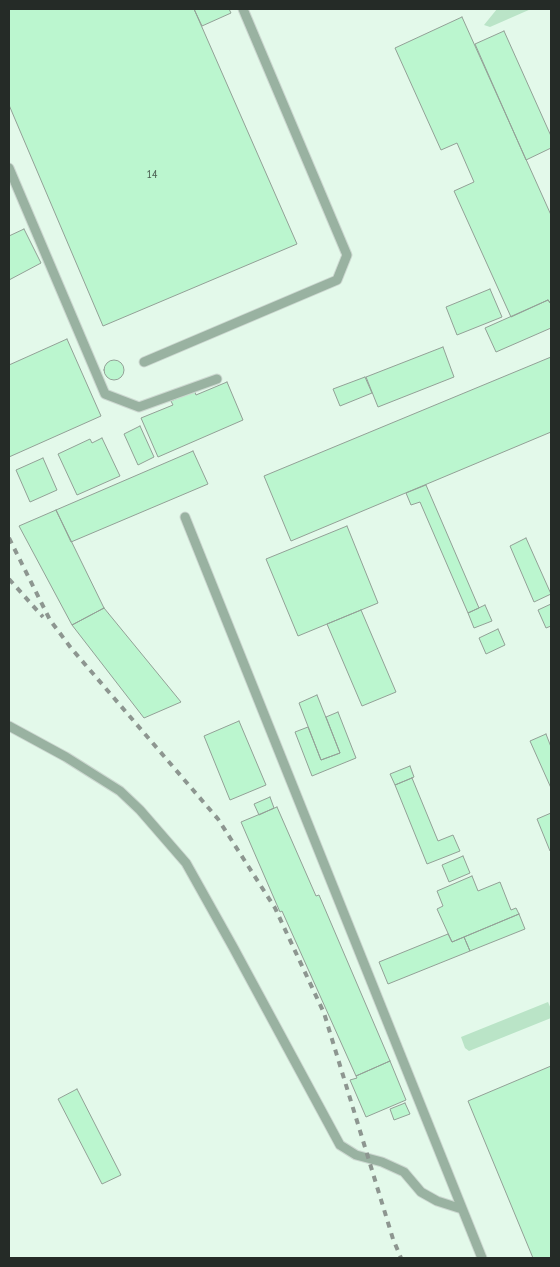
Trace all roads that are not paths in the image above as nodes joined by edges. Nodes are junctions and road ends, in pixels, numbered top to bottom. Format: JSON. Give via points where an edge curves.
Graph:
{"nodes":[{"id":1,"x":242,"y":9,"type":"edge"},
{"id":2,"x":9,"y":168,"type":"edge"},
{"id":3,"x":13,"y":188,"type":"edge"},
{"id":4,"x":144,"y":362,"type":"dead end"},
{"id":5,"x":217,"y":379,"type":"dead end"},
{"id":6,"x":185,"y":517,"type":"dead end"},
{"id":7,"x":9,"y":726,"type":"edge"},
{"id":8,"x":462,"y":1209,"type":"junction"},
{"id":9,"x":482,"y":1258,"type":"edge"}],
"edges":[{"from":1,"to":4,"type":"lane","via":[[347,255],[337,280]]},
{"from":2,"to":3,"type":"lane"},
{"from":3,"to":5,"type":"lane","via":[[105,394],[139,407]]},
{"from":6,"to":8,"type":"lane"},
{"from":7,"to":8,"type":"lane","via":[[120,791],[186,863],[340,1145],[356,1155],[404,1172],[422,1192],[437,1202]]},
{"from":8,"to":9,"type":"lane"}]}
